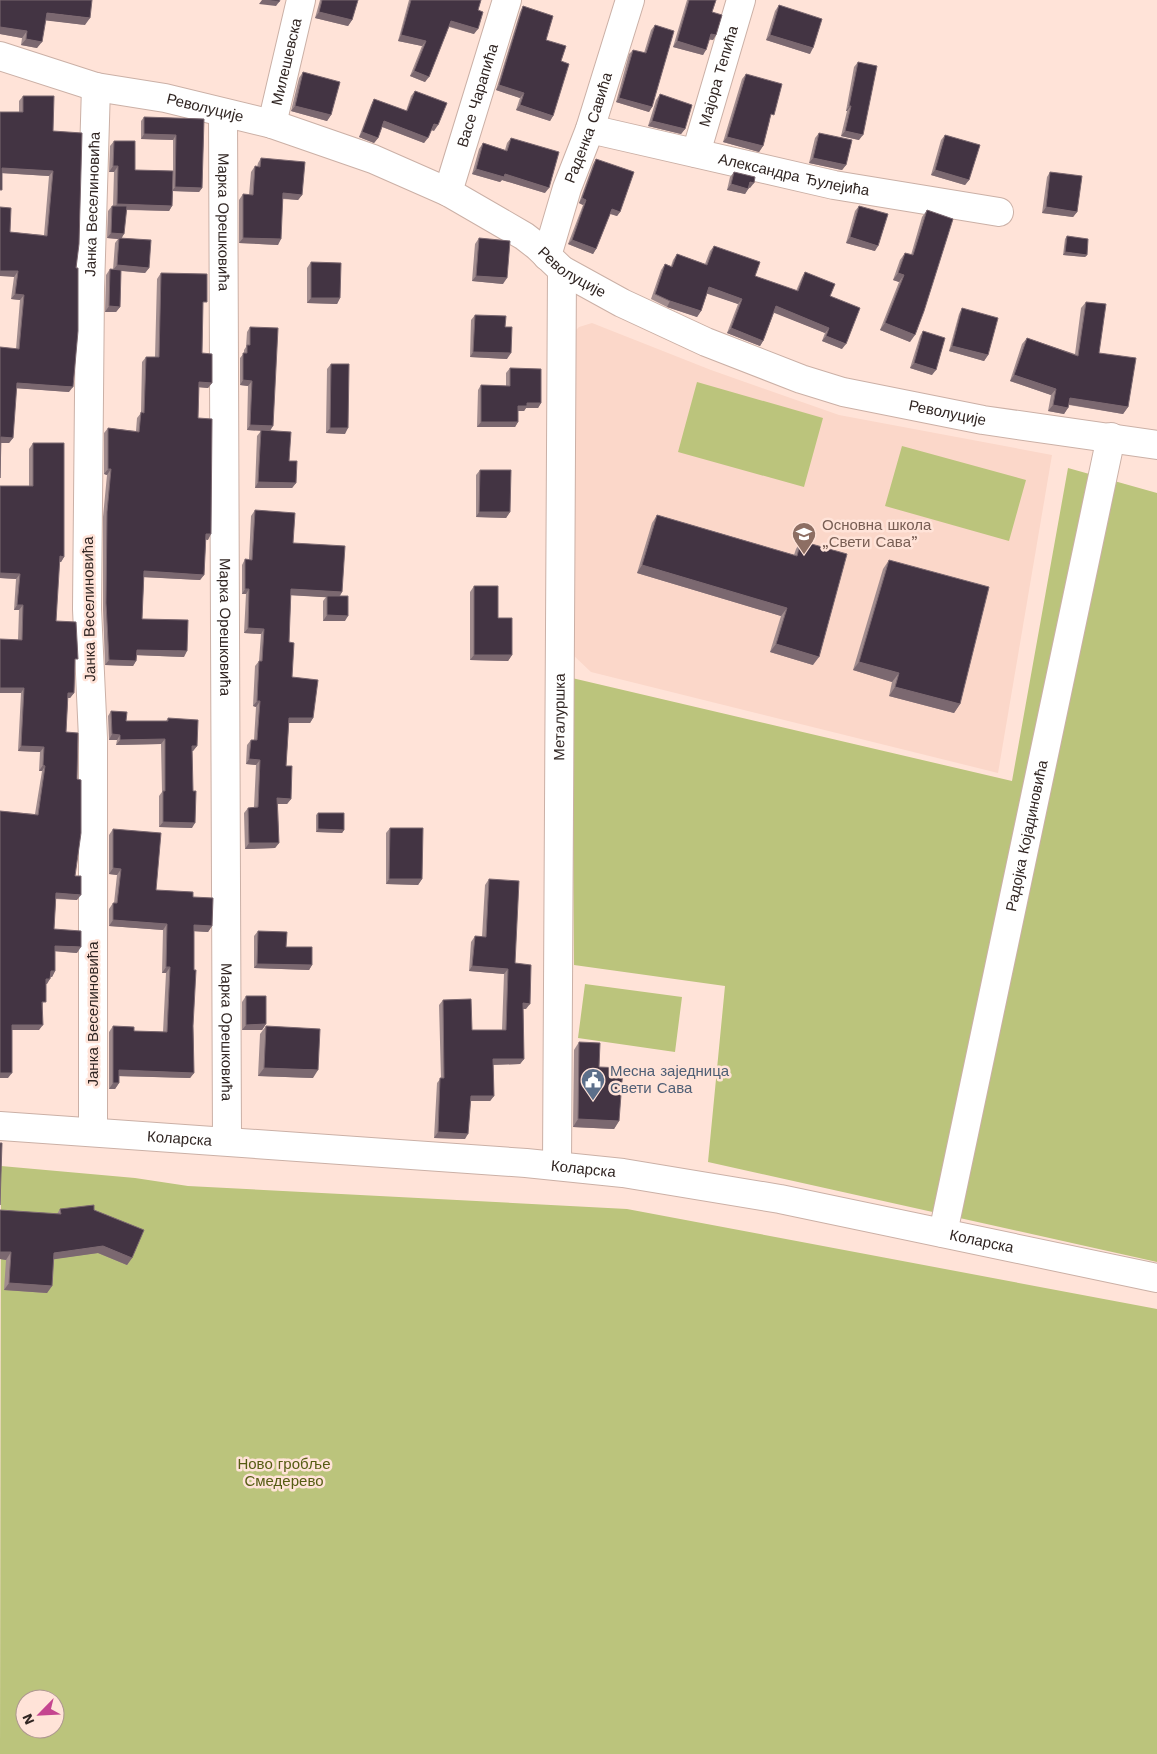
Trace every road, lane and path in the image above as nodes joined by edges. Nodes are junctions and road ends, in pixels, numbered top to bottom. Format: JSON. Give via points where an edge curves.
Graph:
{"nodes":[{"id":1,"x":301,"y":0,"type":"edge"},
{"id":2,"x":508,"y":0,"type":"edge"},
{"id":3,"x":630,"y":0,"type":"edge"},
{"id":4,"x":741,"y":0,"type":"edge"},
{"id":5,"x":0,"y":56,"type":"edge"},
{"id":6,"x":96,"y":87,"type":"junction"},
{"id":7,"x":223,"y":113,"type":"junction"},
{"id":8,"x":272,"y":124,"type":"junction"},
{"id":9,"x":590,"y":128,"type":"junction"},
{"id":10,"x":696,"y":153,"type":"junction"},
{"id":11,"x":448,"y":192,"type":"junction"},
{"id":12,"x":999,"y":212,"type":"dead end"},
{"id":13,"x":555,"y":263,"type":"junction"},
{"id":14,"x":1111,"y":437,"type":"junction"},
{"id":15,"x":1157,"y":445,"type":"edge"},
{"id":16,"x":0,"y":1126,"type":"edge"},
{"id":17,"x":94,"y":1132,"type":"junction"},
{"id":18,"x":227,"y":1141,"type":"junction"},
{"id":19,"x":557,"y":1166,"type":"junction"},
{"id":20,"x":943,"y":1233,"type":"junction"},
{"id":21,"x":1157,"y":1278,"type":"edge"}],
"edges":[{"from":1,"to":8,"type":"street","name":"Милешевска"},
{"from":2,"to":11,"type":"street","name":"Васе Чарапића"},
{"from":3,"to":9,"type":"street","name":"Раденка Савића"},
{"from":4,"to":10,"type":"street","name":"Мајора Тепића"},
{"from":5,"to":6,"type":"street","name":"Револуције"},
{"from":6,"to":7,"type":"street","name":"Револуције","via":[[165,98]]},
{"from":6,"to":17,"type":"street","name":"Јанка Веселиновића","via":[[90,289],[87,609],[93,748]]},
{"from":7,"to":8,"type":"street","name":"Револуције"},
{"from":7,"to":18,"type":"street","name":"Марка Орешковића"},
{"from":8,"to":11,"type":"street","name":"Револуције","via":[[373,159]]},
{"from":9,"to":10,"type":"street","name":"Александра Ђулејића"},
{"from":9,"to":13,"type":"street","name":"Раденка Савића","via":[[567,188]]},
{"from":10,"to":12,"type":"street","name":"Александра Ђулејића","via":[[834,185]]},
{"from":11,"to":13,"type":"street","name":"Револуције","via":[[524,236]]},
{"from":13,"to":14,"type":"street","name":"Револуције","via":[[622,303],[706,342],[843,392],[982,420]]},
{"from":13,"to":19,"type":"street","name":"Металуршка"},
{"from":14,"to":15,"type":"street","name":"Револуције"},
{"from":14,"to":20,"type":"street","name":"Радојка Којадиновића"},
{"from":16,"to":17,"type":"street","name":"Коларска"},
{"from":17,"to":18,"type":"street","name":"Коларска"},
{"from":18,"to":19,"type":"street","name":"Коларска"},
{"from":19,"to":20,"type":"street","name":"Коларска","via":[[738,1191]]},
{"from":20,"to":21,"type":"street","name":"Коларска"}]}
